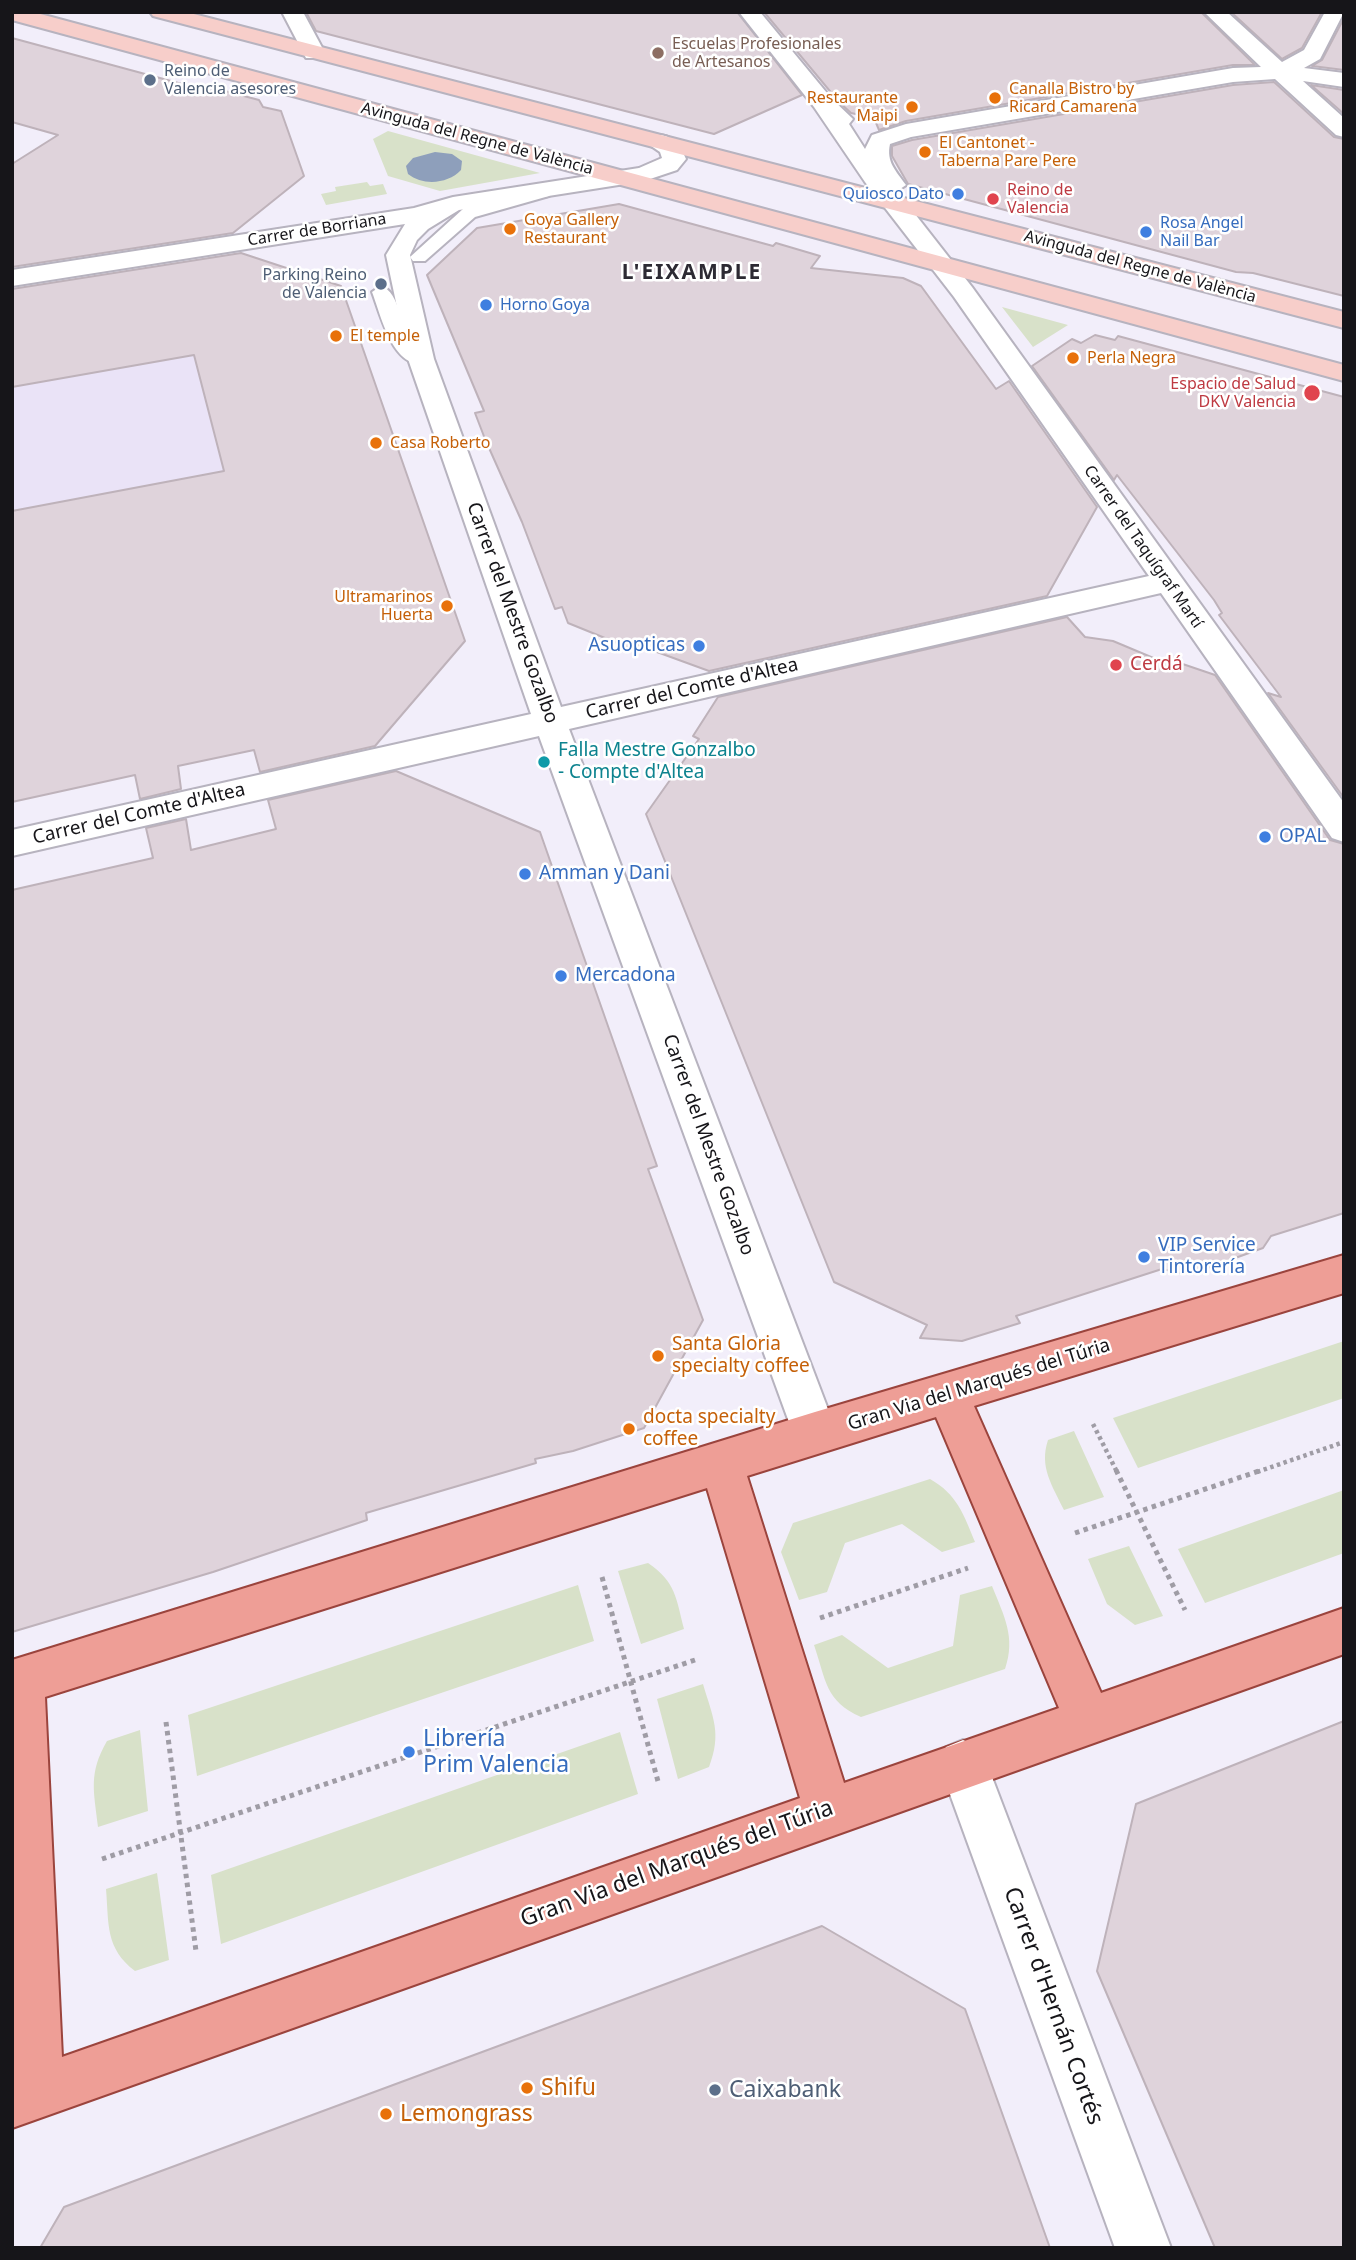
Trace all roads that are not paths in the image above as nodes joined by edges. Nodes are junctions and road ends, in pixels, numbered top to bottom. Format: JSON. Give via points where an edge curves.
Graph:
{"nodes":[{"id":1,"x":160,"y":12,"type":"edge"},
{"id":2,"x":292,"y":12,"type":"edge"},
{"id":3,"x":749,"y":12,"type":"edge"},
{"id":4,"x":1214,"y":12,"type":"edge"},
{"id":5,"x":1336,"y":12,"type":"edge"},
{"id":6,"x":12,"y":13,"type":"edge"},
{"id":7,"x":314,"y":53,"type":"junction"},
{"id":8,"x":1282,"y":72,"type":"junction"},
{"id":9,"x":1344,"y":80,"type":"edge"},
{"id":10,"x":823,"y":103,"type":"junction"},
{"id":11,"x":1344,"y":130,"type":"edge"},
{"id":12,"x":906,"y":131,"type":"junction"},
{"id":13,"x":656,"y":141,"type":"junction"},
{"id":14,"x":621,"y":178,"type":"junction"},
{"id":15,"x":549,"y":190,"type":"junction"},
{"id":16,"x":453,"y":204,"type":"junction"},
{"id":17,"x":895,"y":204,"type":"junction"},
{"id":18,"x":924,"y":218,"type":"junction"},
{"id":19,"x":419,"y":257,"type":"dead end"},
{"id":20,"x":942,"y":265,"type":"junction"},
{"id":21,"x":12,"y":278,"type":"edge"},
{"id":22,"x":381,"y":292,"type":"dead end"},
{"id":23,"x":1344,"y":320,"type":"edge"},
{"id":24,"x":421,"y":359,"type":"junction"},
{"id":25,"x":1344,"y":373,"type":"edge"},
{"id":26,"x":1167,"y":582,"type":"junction"},
{"id":27,"x":550,"y":721,"type":"junction"},
{"id":28,"x":1344,"y":829,"type":"edge"},
{"id":29,"x":12,"y":843,"type":"edge"},
{"id":30,"x":1344,"y":1274,"type":"edge"},
{"id":31,"x":948,"y":1395,"type":"junction"},
{"id":32,"x":815,"y":1433,"type":"junction"},
{"id":33,"x":721,"y":1463,"type":"junction"},
{"id":34,"x":1344,"y":1630,"type":"edge"},
{"id":35,"x":17,"y":1683,"type":"edge"},
{"id":36,"x":1088,"y":1721,"type":"junction"},
{"id":37,"x":963,"y":1764,"type":"junction"},
{"id":38,"x":828,"y":1811,"type":"junction"},
{"id":39,"x":25,"y":2097,"type":"edge"},
{"id":40,"x":1143,"y":2248,"type":"edge"}],
"edges":[{"from":1,"to":7,"type":"main road"},
{"from":2,"to":7,"type":"street"},
{"from":3,"to":10,"type":"street"},
{"from":4,"to":8,"type":"street"},
{"from":5,"to":8,"type":"street","via":[[1312,54]]},
{"from":6,"to":14,"type":"main road","name":"Avinguda del Regne de València"},
{"from":7,"to":13,"type":"main road"},
{"from":8,"to":9,"type":"street"},
{"from":8,"to":11,"type":"street"},
{"from":8,"to":12,"type":"street","via":[[1233,75]]},
{"from":10,"to":12,"type":"street","via":[[849,122]]},
{"from":10,"to":17,"type":"street","name":"Avinguda del Regne de València"},
{"from":12,"to":18,"type":"street","name":"Avinguda del Regne de València","via":[[880,140],[875,158]]},
{"from":13,"to":14,"type":"street","name":"Carrer de Borriana","via":[[674,153],[669,165]]},
{"from":13,"to":17,"type":"main road"},
{"from":14,"to":15,"type":"street","name":"Carrer de Borriana"},
{"from":14,"to":20,"type":"main road","name":"Avinguda del Regne de València"},
{"from":15,"to":16,"type":"street","name":"Carrer de Borriana"},
{"from":15,"to":19,"type":"lane","via":[[469,213]]},
{"from":16,"to":21,"type":"street","name":"Carrer de Borriana","via":[[417,215]]},
{"from":16,"to":24,"type":"street","name":"Carrer del Mestre Gozalbo","via":[[417,225],[402,240],[398,255]]},
{"from":17,"to":18,"type":"street","name":"Avinguda del Regne de València"},
{"from":18,"to":20,"type":"street","name":"Avinguda del Regne de València"},
{"from":18,"to":23,"type":"main road","name":"Avinguda del Regne de València"},
{"from":20,"to":25,"type":"main road","name":"Avinguda del Regne de València"},
{"from":20,"to":26,"type":"street","name":"Carrer del Taquígraf Martí"},
{"from":22,"to":24,"type":"lane","via":[[404,348]]},
{"from":24,"to":27,"type":"street","name":"Carrer del Mestre Gozalbo"},
{"from":26,"to":27,"type":"street","name":"Carrer del Comte d'Altea"},
{"from":26,"to":28,"type":"street","name":"Carrer del Taquígraf Martí"},
{"from":27,"to":29,"type":"street","name":"Carrer del Comte d'Altea"},
{"from":27,"to":32,"type":"street","name":"Carrer del Mestre Gozalbo"},
{"from":30,"to":31,"type":"main road","name":"Gran Via del Marqués del Túria"},
{"from":31,"to":32,"type":"main road","name":"Gran Via del Marqués del Túria"},
{"from":31,"to":36,"type":"main road"},
{"from":32,"to":33,"type":"main road","name":"Gran Via del Marqués del Túria"},
{"from":33,"to":35,"type":"main road","name":"Gran Via del Marqués del Túria"},
{"from":33,"to":38,"type":"main road"},
{"from":34,"to":36,"type":"main road","name":"Gran Via del Marqués del Túria"},
{"from":35,"to":39,"type":"main road"},
{"from":36,"to":37,"type":"main road","name":"Gran Via del Marqués del Túria"},
{"from":37,"to":38,"type":"main road","name":"Gran Via del Marqués del Túria"},
{"from":37,"to":40,"type":"street","name":"Carrer d'Hernán Cortés"},
{"from":38,"to":39,"type":"main road","name":"Gran Via del Marqués del Túria"}]}
